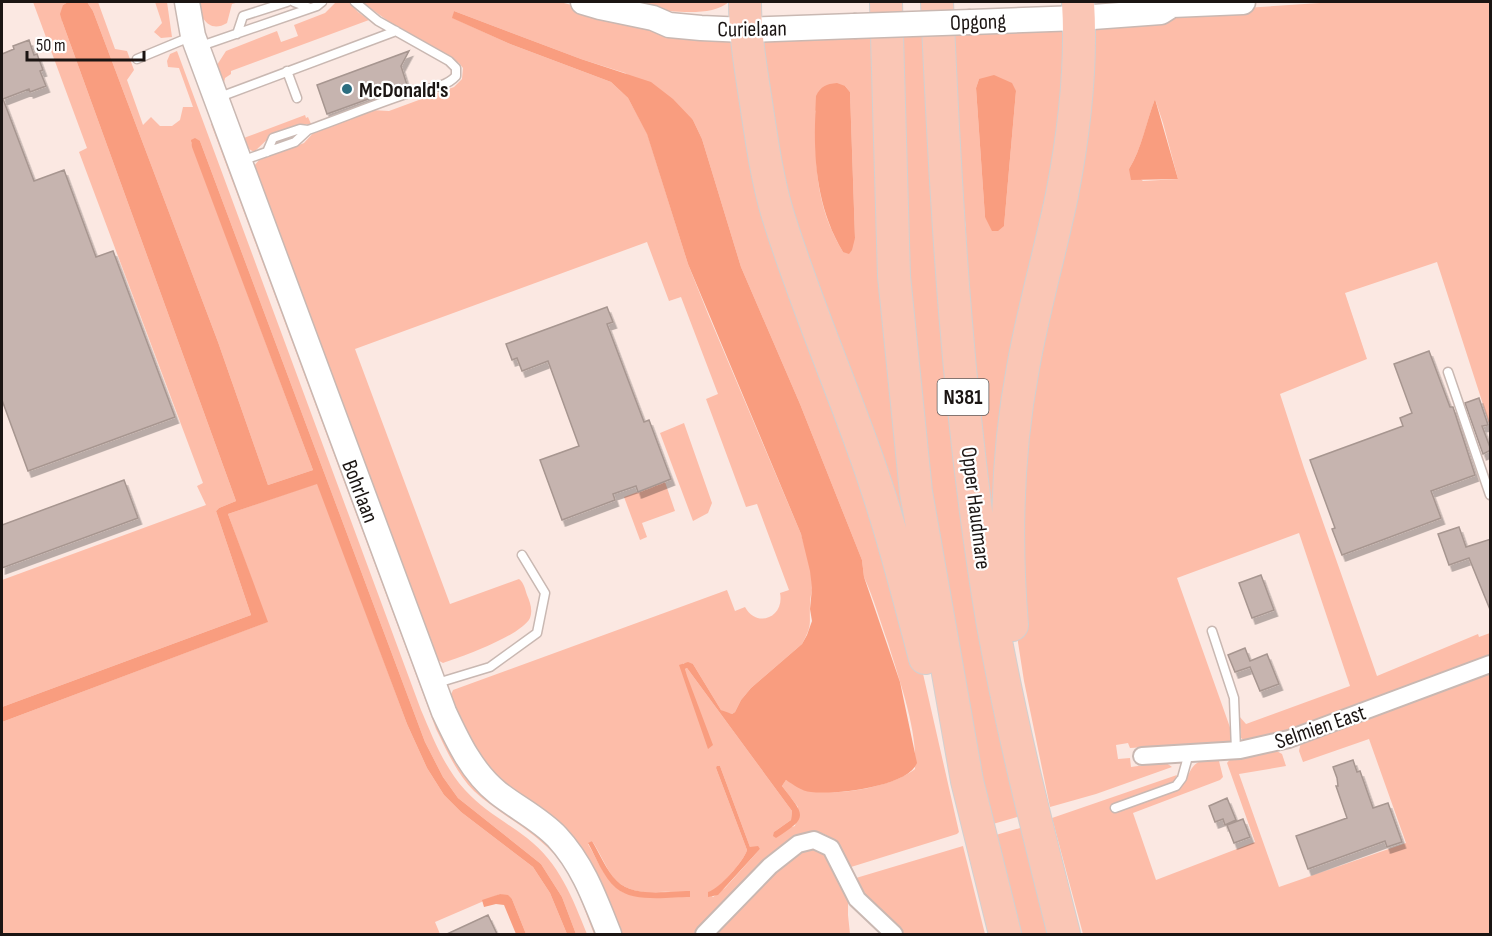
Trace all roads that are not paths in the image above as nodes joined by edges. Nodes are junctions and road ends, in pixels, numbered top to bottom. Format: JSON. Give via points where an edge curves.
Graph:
{"nodes":[{"id":1,"x":187,"y":2,"type":"edge"},
{"id":2,"x":287,"y":2,"type":"edge"},
{"id":3,"x":294,"y":2,"type":"edge"},
{"id":4,"x":322,"y":2,"type":"edge"},
{"id":5,"x":355,"y":2,"type":"edge"},
{"id":6,"x":583,"y":2,"type":"edge"},
{"id":7,"x":886,"y":2,"type":"edge"},
{"id":8,"x":937,"y":2,"type":"edge"},
{"id":9,"x":1113,"y":2,"type":"edge"},
{"id":10,"x":1243,"y":2,"type":"edge"},
{"id":11,"x":1168,"y":3,"type":"edge"},
{"id":12,"x":1079,"y":7,"type":"edge"},
{"id":13,"x":310,"y":8,"type":"junction"},
{"id":14,"x":745,"y":15,"type":"edge"},
{"id":15,"x":854,"y":18,"type":"joint"},
{"id":16,"x":396,"y":31,"type":"junction"},
{"id":17,"x":237,"y":34,"type":"junction"},
{"id":18,"x":196,"y":42,"type":"junction"},
{"id":19,"x":136,"y":59,"type":"dead end"},
{"id":20,"x":287,"y":72,"type":"junction"},
{"id":21,"x":217,"y":98,"type":"junction"},
{"id":22,"x":297,"y":98,"type":"dead end"},
{"id":23,"x":240,"y":162,"type":"junction"},
{"id":24,"x":1448,"y":372,"type":"dead end"},
{"id":25,"x":1491,"y":495,"type":"edge"},
{"id":26,"x":522,"y":555,"type":"dead end"},
{"id":27,"x":1212,"y":631,"type":"dead end"},
{"id":28,"x":1491,"y":664,"type":"edge"},
{"id":29,"x":434,"y":684,"type":"junction"},
{"id":30,"x":1236,"y":750,"type":"junction"},
{"id":31,"x":1189,"y":752,"type":"junction"},
{"id":32,"x":1142,"y":756,"type":"dead end"},
{"id":33,"x":967,"y":781,"type":"junction"},
{"id":34,"x":1027,"y":787,"type":"junction"},
{"id":35,"x":1115,"y":808,"type":"dead end"},
{"id":36,"x":609,"y":934,"type":"edge"},
{"id":37,"x":704,"y":934,"type":"edge"},
{"id":38,"x":894,"y":934,"type":"edge"},
{"id":39,"x":1005,"y":934,"type":"edge"},
{"id":40,"x":1064,"y":934,"type":"edge"}],
"edges":[{"from":1,"to":18,"type":"main road","name":"Bohrlaan"},
{"from":2,"to":17,"type":"lane","via":[[243,16]]},
{"from":3,"to":13,"type":"lane"},
{"from":4,"to":13,"type":"lane"},
{"from":5,"to":16,"type":"lane"},
{"from":6,"to":14,"type":"main road","name":"Curielaan","via":[[669,25],[721,30]]},
{"from":7,"to":33,"type":"highway","number":"N381","via":[[894,276],[902,369],[916,492]]},
{"from":8,"to":34,"type":"highway","name":"Opper Haudmare","number":"N381","via":[[960,367],[993,624]]},
{"from":9,"to":12,"type":"main road","name":"Opgong"},
{"from":10,"to":11,"type":"main road","name":"Opgong"},
{"from":11,"to":12,"type":"main road","name":"Opgong","via":[[1161,12]]},
{"from":12,"to":15,"type":"main road","name":"Opgong","bridge":true},
{"from":12,"to":34,"type":"highway","number":"N381","via":[[1069,156],[1022,369],[1012,456],[1009,590]]},
{"from":13,"to":17,"type":"lane"},
{"from":14,"to":15,"type":"main road","name":"Curielaan"},
{"from":14,"to":33,"type":"highway","number":"N381","via":[[764,155],[777,211],[863,446],[930,676]]},
{"from":16,"to":20,"type":"lane"},
{"from":16,"to":23,"type":"lane","via":[[449,61],[456,68],[452,81],[308,130],[295,142]]},
{"from":17,"to":18,"type":"lane"},
{"from":18,"to":19,"type":"lane"},
{"from":18,"to":21,"type":"main road","name":"Bohrlaan"},
{"from":20,"to":21,"type":"lane"},
{"from":20,"to":22,"type":"lane"},
{"from":21,"to":23,"type":"main road","name":"Bohrlaan"},
{"from":23,"to":29,"type":"main road","name":"Bohrlaan"},
{"from":24,"to":25,"type":"lane"},
{"from":26,"to":29,"type":"lane","via":[[545,592],[537,633],[490,667]]},
{"from":27,"to":30,"type":"lane","via":[[1234,698]]},
{"from":28,"to":30,"type":"street","name":"Selmien East","via":[[1318,730]]},
{"from":29,"to":36,"type":"main road","name":"Bohrlaan","via":[[456,739],[477,772],[499,794],[556,835],[589,883]]},
{"from":30,"to":31,"type":"street","name":"Selmien East"},
{"from":31,"to":32,"type":"street","name":"Selmien East"},
{"from":31,"to":35,"type":"lane","via":[[1176,786]]},
{"from":33,"to":39,"type":"highway","number":"N381"},
{"from":34,"to":40,"type":"highway","name":"Opper Haudmare","number":"N381"},
{"from":37,"to":38,"type":"street","via":[[770,866],[798,844],[814,840],[831,848],[857,899]]}]}
